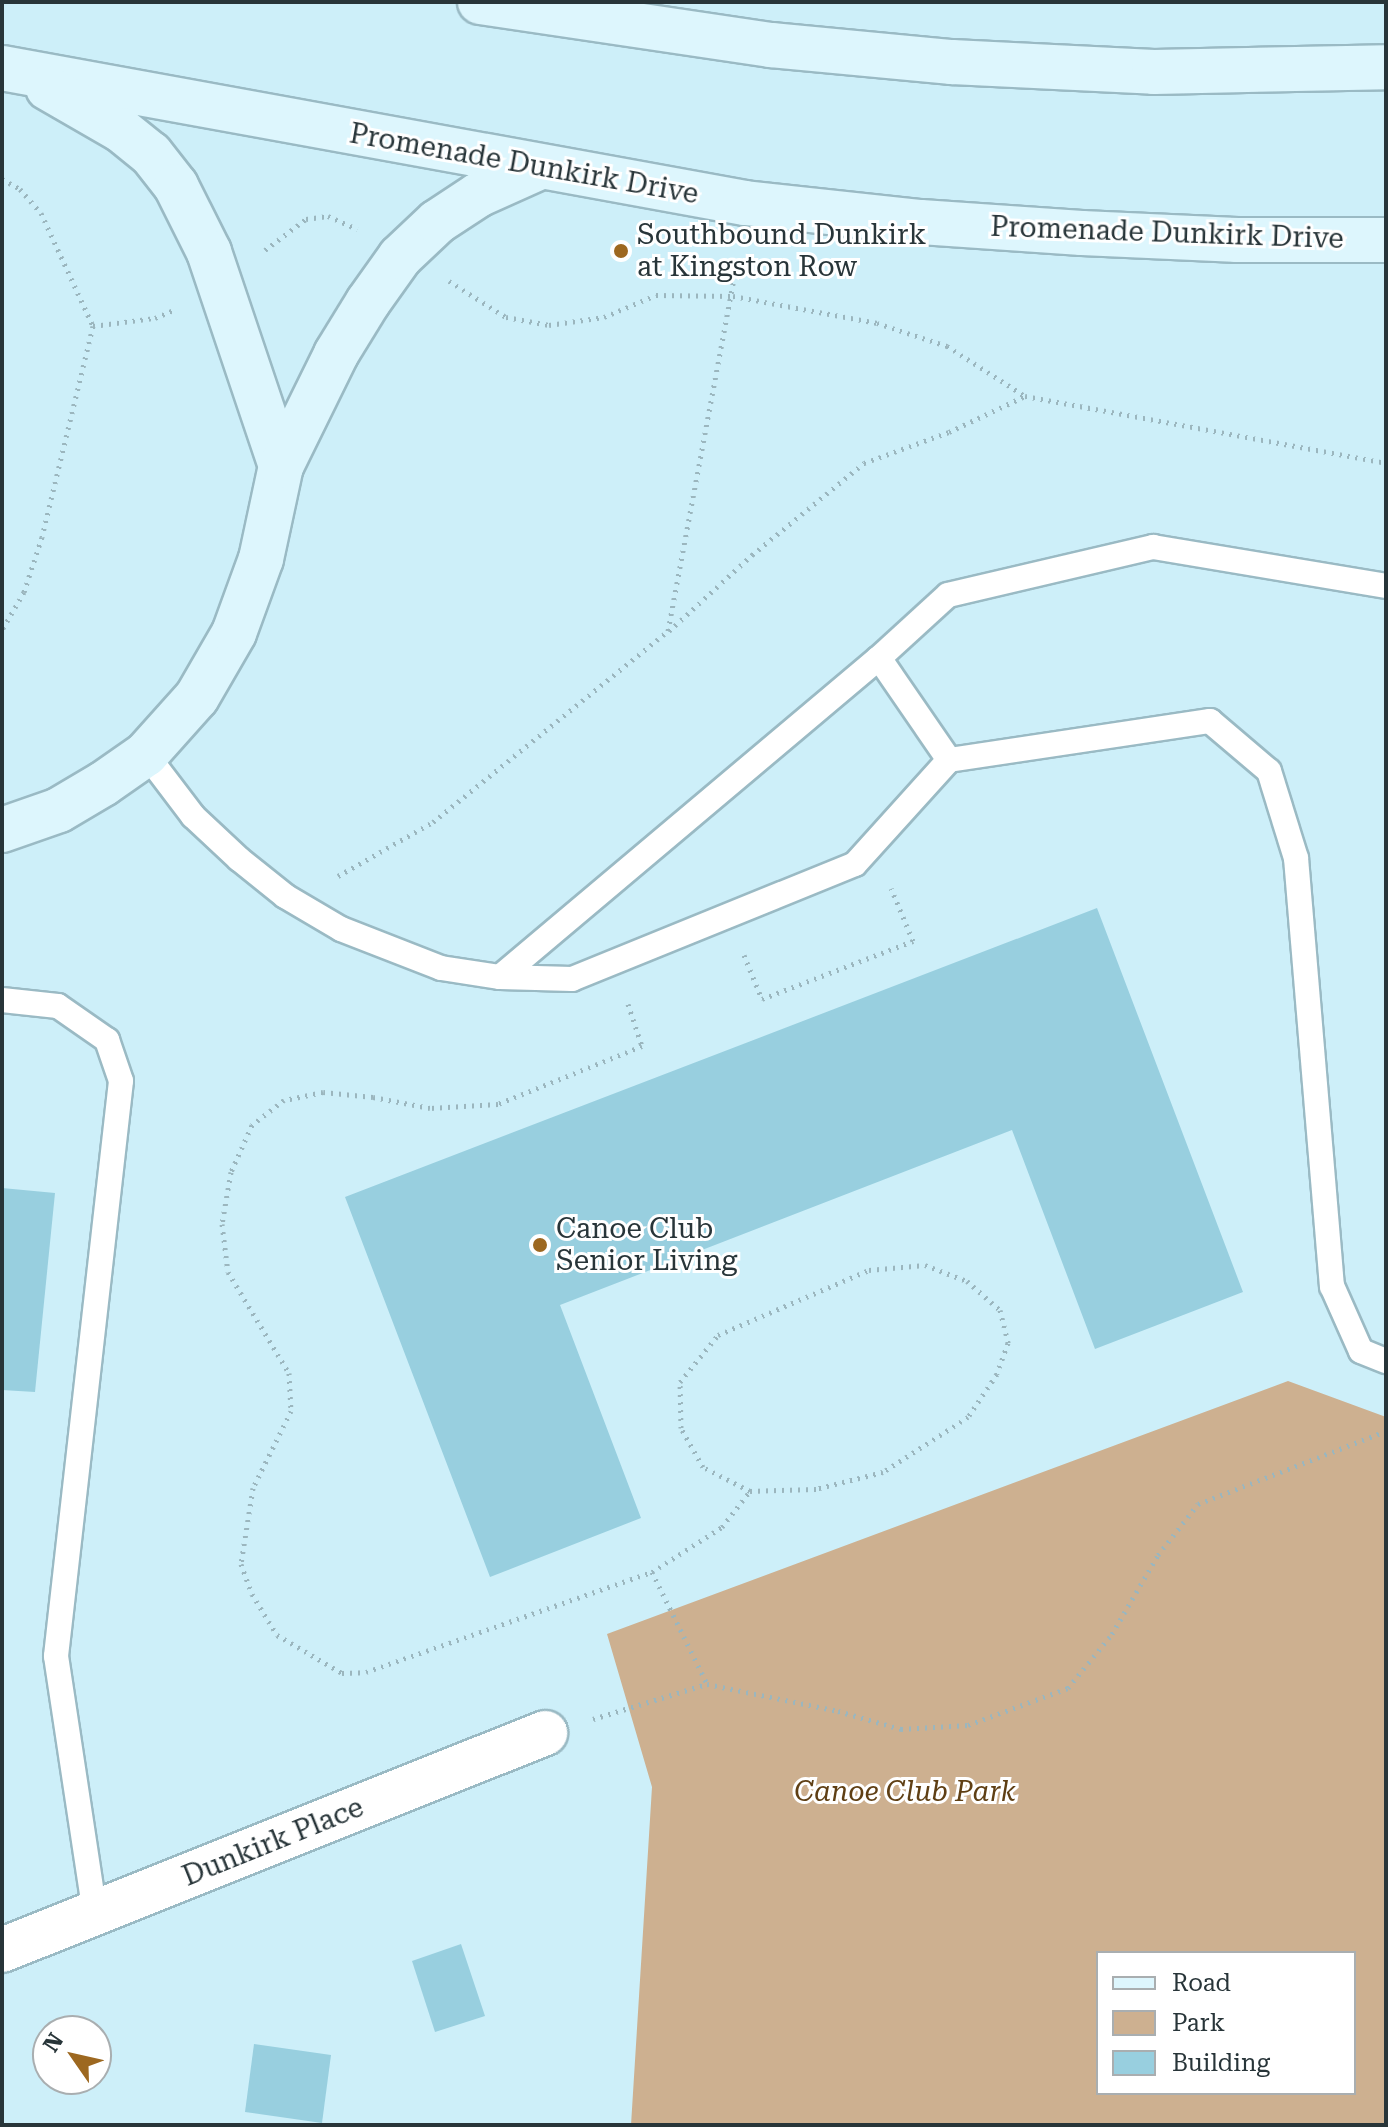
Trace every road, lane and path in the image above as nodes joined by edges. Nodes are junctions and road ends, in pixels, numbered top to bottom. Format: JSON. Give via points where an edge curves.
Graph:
{"nodes":[{"id":1,"x":480,"y":2,"type":"edge"},
{"id":2,"x":547,"y":7,"type":"edge"},
{"id":3,"x":1386,"y":67,"type":"edge"},
{"id":4,"x":6,"y":68,"type":"edge"},
{"id":5,"x":538,"y":168,"type":"junction"},
{"id":6,"x":2,"y":179,"type":"edge"},
{"id":7,"x":745,"y":203,"type":"junction"},
{"id":8,"x":1386,"y":240,"type":"edge"},
{"id":9,"x":400,"y":257,"type":"junction"},
{"id":10,"x":221,"y":287,"type":"junction"},
{"id":11,"x":733,"y":296,"type":"junction"},
{"id":12,"x":93,"y":326,"type":"junction"},
{"id":13,"x":1025,"y":396,"type":"junction"},
{"id":14,"x":1386,"y":463,"type":"edge"},
{"id":15,"x":281,"y":466,"type":"junction"},
{"id":16,"x":1386,"y":586,"type":"edge"},
{"id":17,"x":2,"y":630,"type":"edge"},
{"id":18,"x":668,"y":631,"type":"junction"},
{"id":19,"x":879,"y":658,"type":"junction"},
{"id":20,"x":146,"y":754,"type":"junction"},
{"id":21,"x":949,"y":760,"type":"junction"},
{"id":22,"x":2,"y":830,"type":"edge"},
{"id":23,"x":855,"y":864,"type":"junction"},
{"id":24,"x":285,"y":896,"type":"junction"},
{"id":25,"x":741,"y":948,"type":"dead end"},
{"id":26,"x":500,"y":977,"type":"junction"},
{"id":27,"x":625,"y":995,"type":"dead end"},
{"id":28,"x":2,"y":1000,"type":"edge"},
{"id":29,"x":1386,"y":1361,"type":"edge"},
{"id":30,"x":1386,"y":1431,"type":"edge"},
{"id":31,"x":750,"y":1491,"type":"junction"},
{"id":32,"x":652,"y":1572,"type":"junction"},
{"id":33,"x":707,"y":1684,"type":"junction"},
{"id":34,"x":545,"y":1733,"type":"joint"},
{"id":35,"x":95,"y":1913,"type":"junction"},
{"id":36,"x":2,"y":1950,"type":"edge"}],
"edges":[{"from":1,"to":2,"type":"main road"},
{"from":2,"to":3,"type":"main road","via":[[756,43],[952,62],[1154,72]]},
{"from":4,"to":5,"type":"main road","name":"Promenade Dunkirk Drive"},
{"from":4,"to":10,"type":"main road","via":[[87,108],[151,154],[193,216]]},
{"from":5,"to":7,"type":"main road","name":"Promenade Dunkirk Drive"},
{"from":5,"to":9,"type":"main road","via":[[478,195],[437,222]]},
{"from":6,"to":12,"type":"path","via":[[20,189],[41,213]]},
{"from":7,"to":8,"type":"main road","name":"Promenade Dunkirk Drive","via":[[1082,233]]},
{"from":7,"to":11,"type":"path"},
{"from":9,"to":10,"type":"path","via":[[347,222],[328,216],[306,219]]},
{"from":9,"to":11,"type":"path","via":[[458,285],[506,317],[549,325],[604,317],[656,295]]},
{"from":9,"to":15,"type":"main road","via":[[336,354]]},
{"from":10,"to":12,"type":"path","via":[[155,318]]},
{"from":10,"to":15,"type":"main road"},
{"from":11,"to":13,"type":"path","via":[[877,323],[947,346]]},
{"from":11,"to":18,"type":"path"},
{"from":12,"to":17,"type":"path","via":[[42,537],[24,592]]},
{"from":13,"to":14,"type":"path"},
{"from":13,"to":18,"type":"path","via":[[949,432],[864,463]]},
{"from":15,"to":20,"type":"main road","via":[[261,559],[234,633],[197,697]]},
{"from":16,"to":19,"type":"lane","via":[[1153,547],[948,595]]},
{"from":18,"to":24,"type":"path","via":[[433,822],[348,873]]},
{"from":19,"to":21,"type":"lane"},
{"from":19,"to":26,"type":"lane"},
{"from":20,"to":22,"type":"main road","via":[[59,810]]},
{"from":20,"to":24,"type":"lane","via":[[193,816]]},
{"from":21,"to":23,"type":"lane"},
{"from":21,"to":29,"type":"lane","via":[[1210,721],[1269,771],[1296,858],[1332,1286],[1361,1351]]},
{"from":23,"to":25,"type":"path","via":[[889,882],[913,941],[762,999]]},
{"from":23,"to":26,"type":"lane","via":[[572,979]]},
{"from":24,"to":26,"type":"lane","via":[[394,952],[441,968]]},
{"from":27,"to":32,"type":"path","via":[[642,1046],[498,1104],[430,1108],[323,1092],[284,1100],[252,1125],[231,1172],[222,1224],[228,1272],[289,1373],[291,1411],[253,1488],[241,1564],[277,1635],[342,1673],[366,1672]]},
{"from":28,"to":35,"type":"lane","via":[[58,1006],[107,1040],[121,1081],[56,1656]]},
{"from":30,"to":33,"type":"path","via":[[1198,1504],[1158,1555],[1112,1634],[1068,1688],[968,1725],[901,1729]]},
{"from":31,"to":31,"type":"path","via":[[816,1489],[883,1472],[968,1417],[997,1374],[1008,1343],[1000,1310],[967,1281],[925,1265],[911,1266],[869,1270],[718,1335],[680,1382],[681,1428],[703,1467]]},
{"from":31,"to":32,"type":"path","via":[[722,1527]]},
{"from":32,"to":33,"type":"path"},
{"from":33,"to":34,"type":"path"},
{"from":34,"to":35,"type":"street","name":"Dunkirk Place"},
{"from":35,"to":36,"type":"street","name":"Dunkirk Place"}]}
